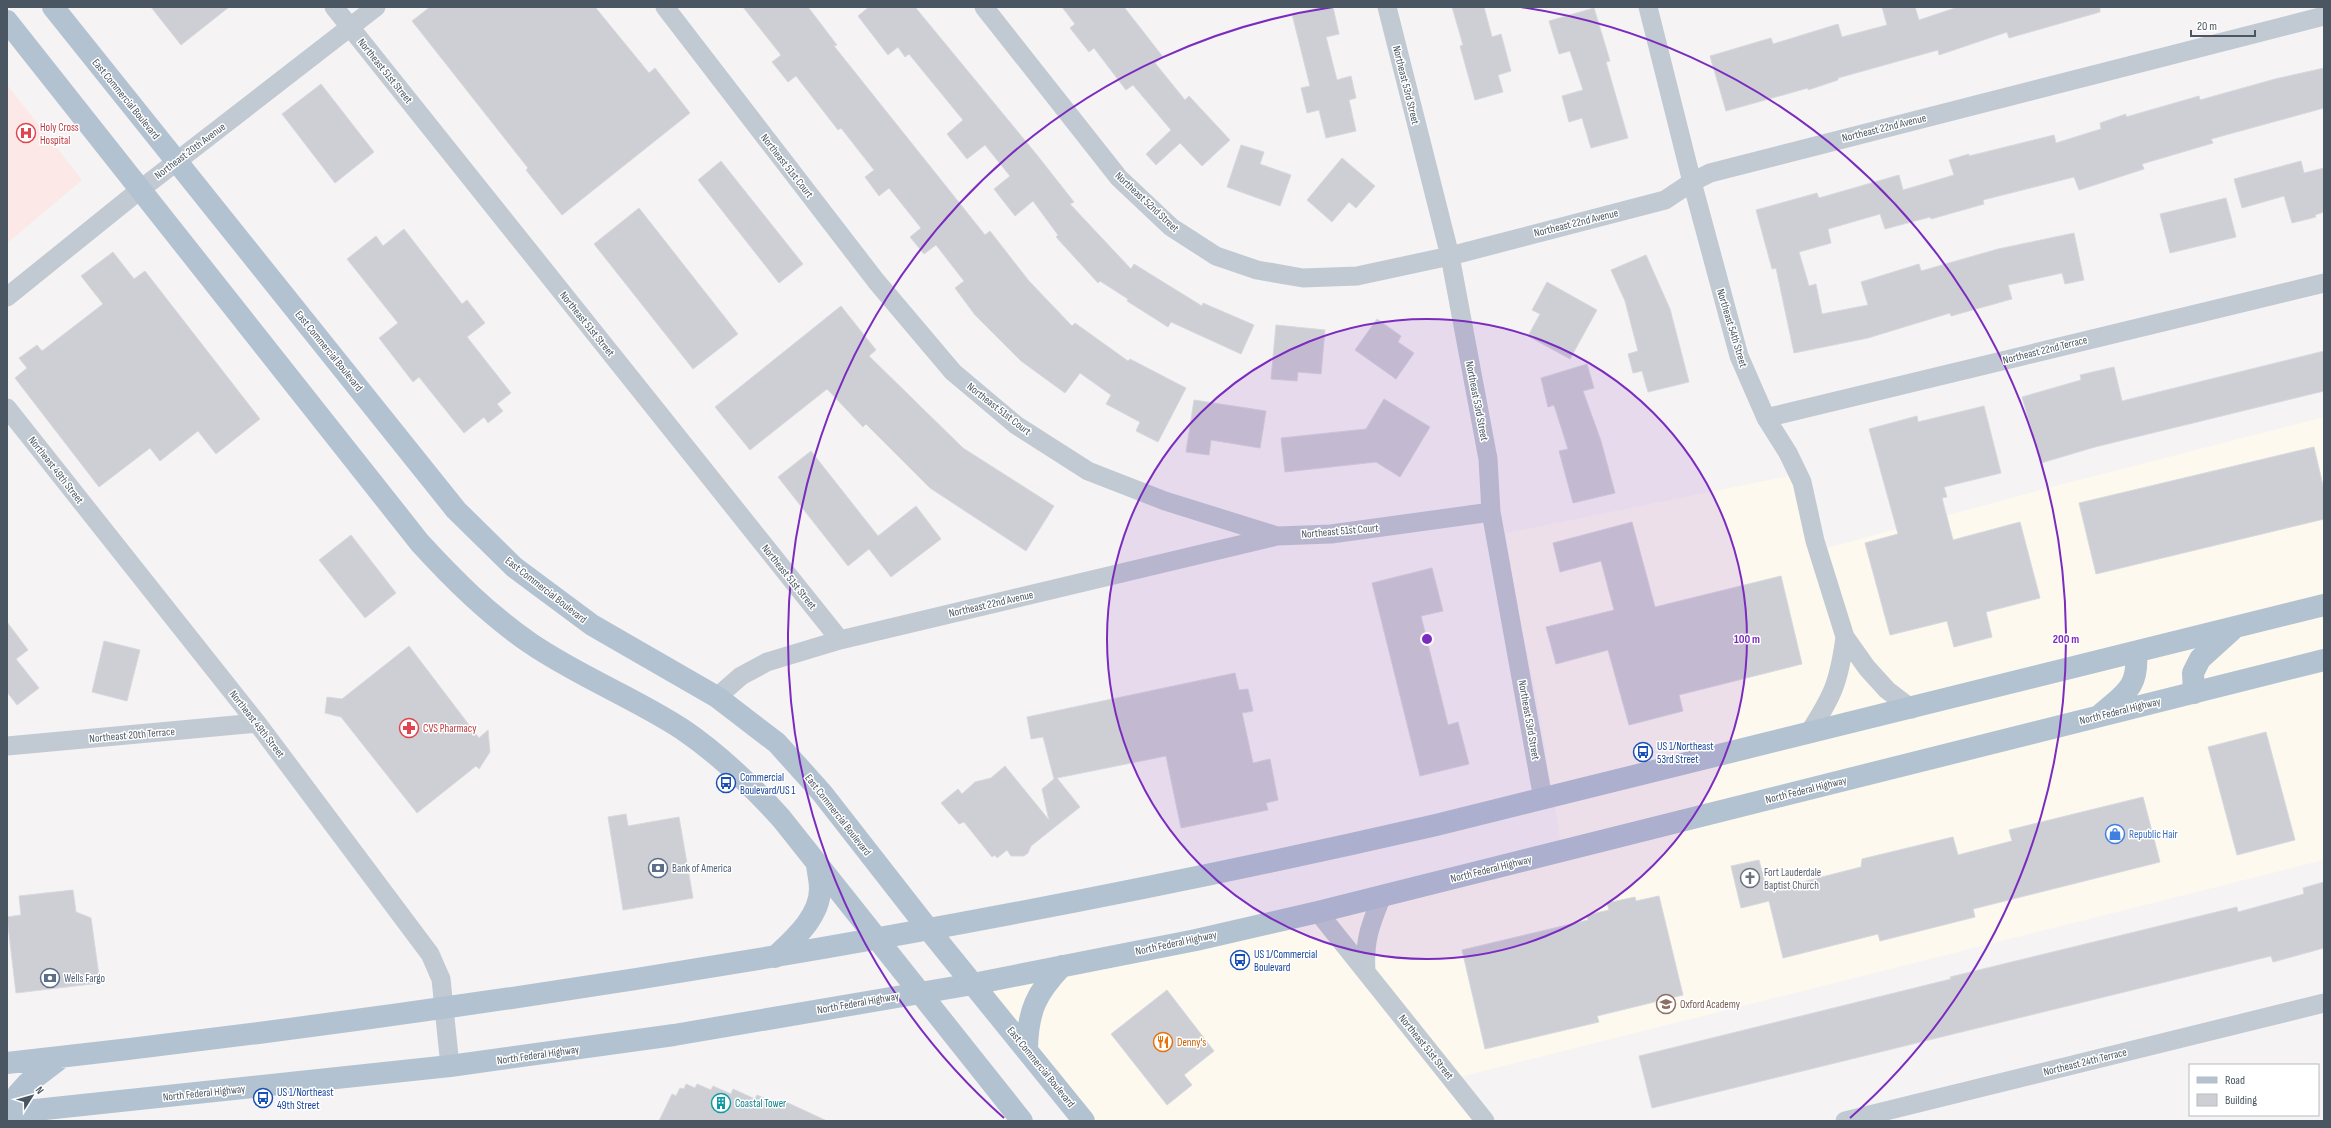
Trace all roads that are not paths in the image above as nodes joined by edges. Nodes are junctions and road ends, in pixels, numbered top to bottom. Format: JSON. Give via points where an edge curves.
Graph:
{"nodes":[{"id":1,"x":53,"y":7,"type":"edge"},
{"id":2,"x":334,"y":7,"type":"edge"},
{"id":3,"x":376,"y":7,"type":"edge"},
{"id":4,"x":665,"y":7,"type":"edge"},
{"id":5,"x":984,"y":7,"type":"edge"},
{"id":6,"x":1387,"y":7,"type":"edge"},
{"id":7,"x":1648,"y":7,"type":"edge"},
{"id":8,"x":2324,"y":16,"type":"edge"},
{"id":9,"x":7,"y":21,"type":"edge"},
{"id":10,"x":351,"y":28,"type":"junction"},
{"id":11,"x":176,"y":161,"type":"junction"},
{"id":12,"x":1692,"y":182,"type":"junction"},
{"id":13,"x":141,"y":189,"type":"junction"},
{"id":14,"x":1450,"y":256,"type":"junction"},
{"id":15,"x":2324,"y":283,"type":"edge"},
{"id":16,"x":7,"y":297,"type":"edge"},
{"id":17,"x":7,"y":408,"type":"edge"},
{"id":18,"x":1766,"y":418,"type":"junction"},
{"id":19,"x":1491,"y":512,"type":"junction"},
{"id":20,"x":1277,"y":536,"type":"junction"},
{"id":21,"x":2324,"y":605,"type":"edge"},
{"id":22,"x":2234,"y":628,"type":"junction"},
{"id":23,"x":1845,"y":637,"type":"junction"},
{"id":24,"x":840,"y":640,"type":"junction"},
{"id":25,"x":2136,"y":652,"type":"junction"},
{"id":26,"x":2324,"y":660,"type":"edge"},
{"id":27,"x":2194,"y":693,"type":"junction"},
{"id":28,"x":717,"y":697,"type":"junction"},
{"id":29,"x":1912,"y":709,"type":"junction"},
{"id":30,"x":2098,"y":717,"type":"junction"},
{"id":31,"x":257,"y":723,"type":"junction"},
{"id":32,"x":1808,"y":734,"type":"junction"},
{"id":33,"x":7,"y":746,"type":"edge"},
{"id":34,"x":1543,"y":799,"type":"junction"},
{"id":35,"x":817,"y":865,"type":"junction"},
{"id":36,"x":1382,"y":896,"type":"junction"},
{"id":37,"x":1318,"y":912,"type":"junction"},
{"id":38,"x":929,"y":930,"type":"junction"},
{"id":39,"x":877,"y":940,"type":"junction"},
{"id":40,"x":775,"y":957,"type":"junction"},
{"id":41,"x":1062,"y":966,"type":"junction"},
{"id":42,"x":1366,"y":972,"type":"junction"},
{"id":43,"x":973,"y":984,"type":"junction"},
{"id":44,"x":918,"y":992,"type":"junction"},
{"id":45,"x":2324,"y":1003,"type":"edge"},
{"id":46,"x":444,"y":1009,"type":"junction"},
{"id":47,"x":1027,"y":1048,"type":"junction"},
{"id":48,"x":63,"y":1056,"type":"junction"},
{"id":49,"x":7,"y":1063,"type":"edge"},
{"id":50,"x":450,"y":1066,"type":"junction"},
{"id":51,"x":9,"y":1113,"type":"edge"},
{"id":52,"x":1022,"y":1121,"type":"edge"},
{"id":53,"x":1084,"y":1121,"type":"edge"},
{"id":54,"x":1485,"y":1121,"type":"edge"},
{"id":55,"x":1845,"y":1121,"type":"edge"}],
"edges":[{"from":1,"to":11,"type":"main road","name":"East Commercial Boulevard"},
{"from":2,"to":10,"type":"street","name":"Northeast 51st Street"},
{"from":3,"to":10,"type":"street","name":"Northeast 20th Avenue"},
{"from":4,"to":20,"type":"street","name":"Northeast 51st Court","via":[[871,275],[953,372],[1016,426],[1088,471],[1165,501]]},
{"from":5,"to":14,"type":"street","name":"Northeast 52nd Street","via":[[1119,178],[1171,227],[1216,256],[1257,270],[1303,278],[1357,276]]},
{"from":6,"to":14,"type":"street","name":"Northeast 53rd Street"},
{"from":7,"to":12,"type":"street","name":"Northeast 54th Street"},
{"from":8,"to":12,"type":"street","name":"Northeast 22nd Avenue","via":[[1710,173]]},
{"from":9,"to":13,"type":"main road"},
{"from":10,"to":11,"type":"street","name":"Northeast 20th Avenue"},
{"from":10,"to":24,"type":"street","name":"Northeast 51st Street"},
{"from":11,"to":13,"type":"street","name":"Northeast 20th Avenue"},
{"from":11,"to":28,"type":"main road","name":"East Commercial Boulevard","via":[[458,512],[514,566],[592,625]]},
{"from":12,"to":14,"type":"street","name":"Northeast 22nd Avenue","via":[[1665,200]]},
{"from":12,"to":18,"type":"street","name":"Northeast 54th Street","via":[[1739,356]]},
{"from":13,"to":16,"type":"street","name":"Northeast 20th Avenue"},
{"from":13,"to":35,"type":"main road","via":[[420,543],[453,580],[488,612],[530,643],[682,729],[721,758],[781,818]]},
{"from":14,"to":19,"type":"street","name":"Northeast 53rd Street","via":[[1488,459]]},
{"from":15,"to":18,"type":"street","name":"Northeast 22nd Terrace"},
{"from":17,"to":31,"type":"street","name":"Northeast 49th Street"},
{"from":18,"to":23,"type":"street","name":"Northeast 54th Street","via":[[1788,453],[1802,482],[1815,541]]},
{"from":19,"to":20,"type":"street","name":"Northeast 51st Court","via":[[1331,534]]},
{"from":19,"to":34,"type":"street","name":"Northeast 53rd Street"},
{"from":20,"to":24,"type":"street","name":"Northeast 22nd Avenue"},
{"from":21,"to":22,"type":"main road"},
{"from":22,"to":25,"type":"main road"},
{"from":22,"to":27,"type":"main road","via":[[2200,659],[2193,672]]},
{"from":23,"to":29,"type":"street","name":"Northeast 54th Street","via":[[1867,668],[1887,690]]},
{"from":23,"to":32,"type":"street","name":"Northeast 54th Street","via":[[1840,672],[1829,702]]},
{"from":24,"to":28,"type":"street","name":"Northeast 22nd Avenue","via":[[767,662],[741,676]]},
{"from":25,"to":29,"type":"main road"},
{"from":25,"to":30,"type":"main road","via":[[2138,669],[2133,685]]},
{"from":26,"to":27,"type":"main road","name":"North Federal Highway"},
{"from":27,"to":30,"type":"main road","name":"North Federal Highway"},
{"from":28,"to":38,"type":"main road","name":"East Commercial Boulevard","via":[[777,743],[803,770]]},
{"from":29,"to":32,"type":"main road"},
{"from":30,"to":36,"type":"main road","name":"North Federal Highway"},
{"from":31,"to":33,"type":"street","name":"Northeast 20th Terrace"},
{"from":31,"to":46,"type":"street","name":"Northeast 49th Street","via":[[430,954],[441,979]]},
{"from":32,"to":34,"type":"main road"},
{"from":34,"to":38,"type":"main road","via":[[1350,845]]},
{"from":35,"to":39,"type":"main road"},
{"from":35,"to":40,"type":"main road","via":[[820,890],[813,913],[799,934]]},
{"from":36,"to":37,"type":"main road","name":"North Federal Highway"},
{"from":36,"to":42,"type":"street","via":[[1368,932],[1365,948]]},
{"from":37,"to":41,"type":"main road","name":"North Federal Highway","via":[[1196,940]]},
{"from":37,"to":42,"type":"street","name":"Northeast 51st Street"},
{"from":38,"to":39,"type":"main road"},
{"from":38,"to":43,"type":"main road","name":"East Commercial Boulevard"},
{"from":39,"to":40,"type":"main road"},
{"from":39,"to":44,"type":"main road"},
{"from":40,"to":46,"type":"main road"},
{"from":41,"to":43,"type":"main road","name":"North Federal Highway"},
{"from":41,"to":47,"type":"main road","via":[[1046,982],[1036,1000],[1028,1022]]},
{"from":42,"to":54,"type":"street","name":"Northeast 51st Street"},
{"from":43,"to":44,"type":"main road","name":"North Federal Highway"},
{"from":43,"to":47,"type":"main road","name":"East Commercial Boulevard"},
{"from":44,"to":50,"type":"main road","name":"North Federal Highway","via":[[674,1035]]},
{"from":44,"to":52,"type":"main road"},
{"from":45,"to":55,"type":"street","name":"Northeast 24th Terrace"},
{"from":46,"to":48,"type":"main road"},
{"from":46,"to":50,"type":"street","name":"Northeast 49th Street"},
{"from":47,"to":53,"type":"main road","name":"East Commercial Boulevard"},
{"from":48,"to":49,"type":"main road"},
{"from":48,"to":51,"type":"main road","via":[[28,1083],[18,1094]]},
{"from":50,"to":51,"type":"main road","name":"North Federal Highway"}]}
